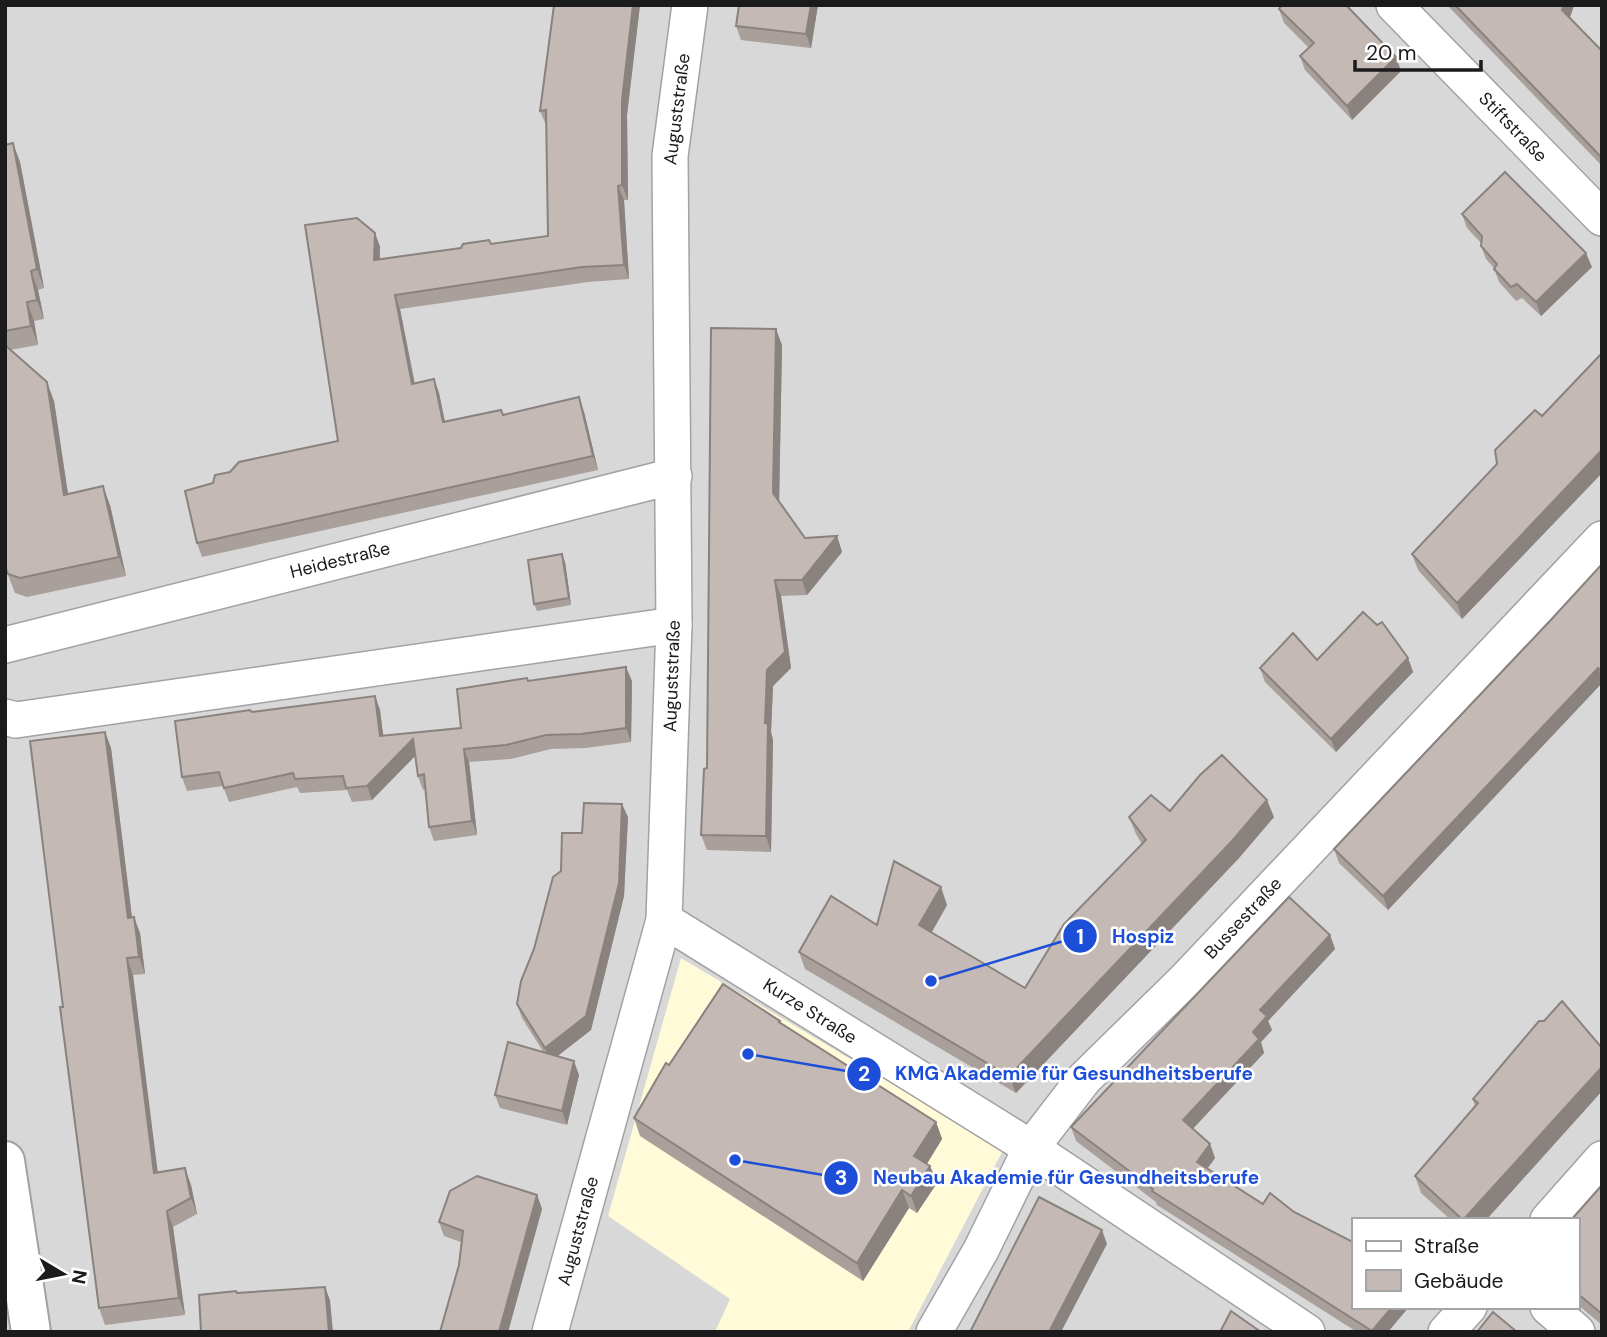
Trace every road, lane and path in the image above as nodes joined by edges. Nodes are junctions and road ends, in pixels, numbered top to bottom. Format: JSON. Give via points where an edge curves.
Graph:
{"nodes":[{"id":1,"x":690,"y":5,"type":"edge"},
{"id":2,"x":1394,"y":5,"type":"edge"},
{"id":3,"x":1602,"y":218,"type":"edge"},
{"id":4,"x":674,"y":476,"type":"junction"},
{"id":5,"x":1602,"y":538,"type":"edge"},
{"id":6,"x":674,"y":625,"type":"junction"},
{"id":7,"x":5,"y":645,"type":"edge"},
{"id":8,"x":5,"y":717,"type":"edge"},
{"id":9,"x":664,"y":920,"type":"junction"},
{"id":10,"x":1031,"y":1148,"type":"junction"},
{"id":11,"x":1602,"y":1158,"type":"edge"},
{"id":12,"x":5,"y":1161,"type":"edge"},
{"id":13,"x":1550,"y":1218,"type":"edge"},
{"id":14,"x":1467,"y":1309,"type":"edge"},
{"id":15,"x":1550,"y":1309,"type":"edge"},
{"id":16,"x":31,"y":1332,"type":"edge"},
{"id":17,"x":550,"y":1332,"type":"edge"},
{"id":18,"x":934,"y":1332,"type":"edge"},
{"id":19,"x":1307,"y":1332,"type":"edge"},
{"id":20,"x":1447,"y":1332,"type":"edge"},
{"id":21,"x":1577,"y":1332,"type":"edge"}],
"edges":[{"from":1,"to":4,"type":"street","name":"Auguststraße","via":[[670,156]]},
{"from":2,"to":3,"type":"street","name":"Stiftstraße"},
{"from":4,"to":6,"type":"street","name":"Auguststraße"},
{"from":4,"to":7,"type":"street","name":"Heidestraße"},
{"from":5,"to":10,"type":"street","name":"Bussestraße","via":[[1185,979],[1084,1079]]},
{"from":6,"to":8,"type":"street","via":[[16,720]]},
{"from":6,"to":9,"type":"street","name":"Auguststraße"},
{"from":9,"to":10,"type":"street","name":"Kurze Straße"},
{"from":9,"to":17,"type":"street","name":"Auguststraße"},
{"from":10,"to":18,"type":"street","name":"Bussestraße"},
{"from":10,"to":19,"type":"street","name":"Kurze Straße"},
{"from":11,"to":13,"type":"street"},
{"from":12,"to":16,"type":"street"},
{"from":14,"to":20,"type":"street"},
{"from":15,"to":21,"type":"street"}]}
